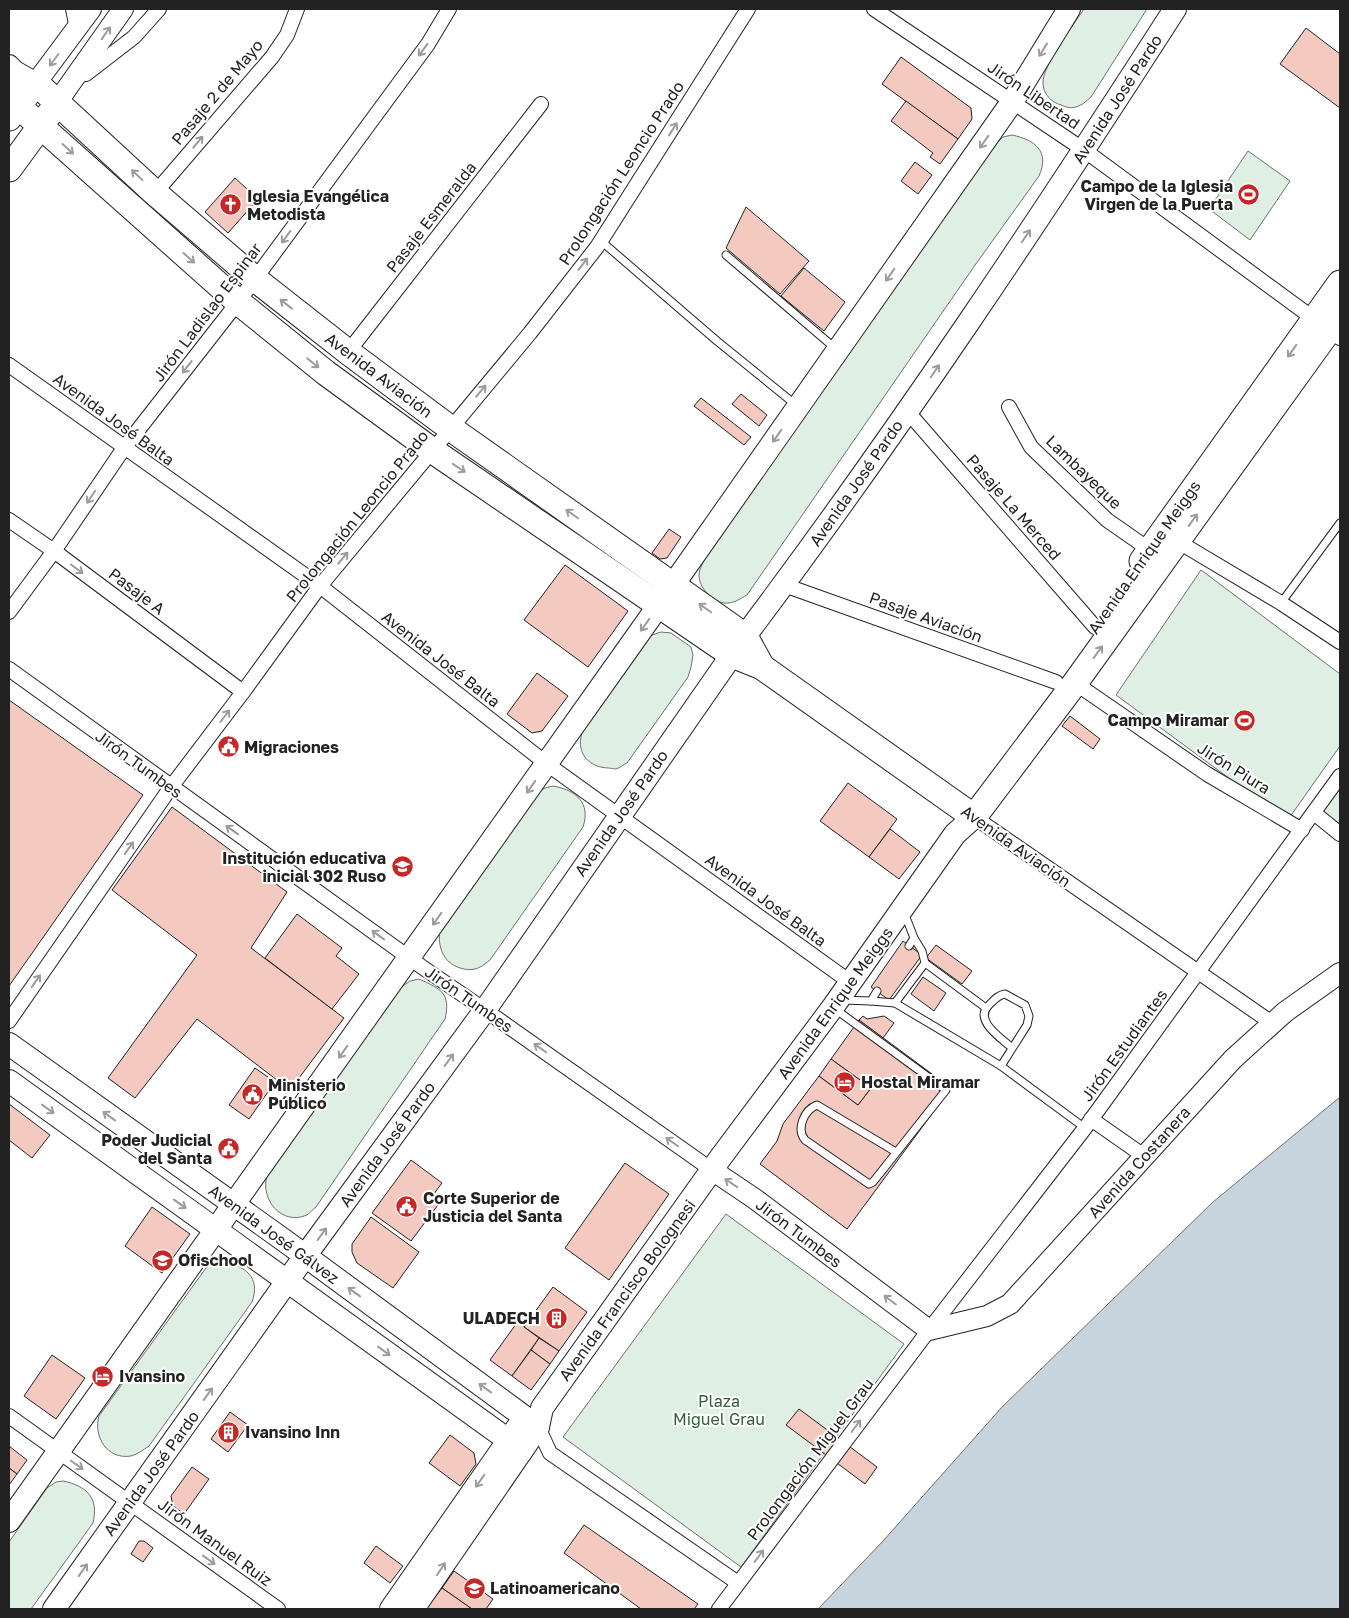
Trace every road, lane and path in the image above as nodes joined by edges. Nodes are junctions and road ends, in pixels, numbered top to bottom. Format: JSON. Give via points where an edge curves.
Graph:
{"nodes":[{"id":1,"x":73,"y":9,"type":"edge"},
{"id":2,"x":92,"y":9,"type":"edge"},
{"id":3,"x":123,"y":9,"type":"edge"},
{"id":4,"x":160,"y":9,"type":"edge"},
{"id":5,"x":297,"y":9,"type":"edge"},
{"id":6,"x":449,"y":9,"type":"edge"},
{"id":7,"x":748,"y":9,"type":"edge"},
{"id":8,"x":874,"y":9,"type":"edge"},
{"id":9,"x":1069,"y":9,"type":"edge"},
{"id":10,"x":1175,"y":9,"type":"edge"},
{"id":11,"x":77,"y":29,"type":"junction"},
{"id":12,"x":9,"y":65,"type":"edge"},
{"id":13,"x":76,"y":75,"type":"junction"},
{"id":14,"x":9,"y":81,"type":"edge"},
{"id":15,"x":36,"y":83,"type":"junction"},
{"id":16,"x":58,"y":101,"type":"junction"},
{"id":17,"x":1012,"y":102,"type":"junction"},
{"id":18,"x":542,"y":104,"type":"dead end"},
{"id":19,"x":13,"y":112,"type":"edge"},
{"id":20,"x":42,"y":125,"type":"junction"},
{"id":21,"x":1084,"y":150,"type":"junction"},
{"id":22,"x":9,"y":169,"type":"edge"},
{"id":23,"x":155,"y":193,"type":"junction"},
{"id":24,"x":601,"y":241,"type":"junction"},
{"id":25,"x":726,"y":256,"type":"dead end"},
{"id":26,"x":255,"y":279,"type":"junction"},
{"id":27,"x":1340,"y":282,"type":"edge"},
{"id":28,"x":238,"y":302,"type":"junction"},
{"id":29,"x":1331,"y":326,"type":"edge"},
{"id":30,"x":837,"y":350,"type":"junction"},
{"id":31,"x":348,"y":352,"type":"junction"},
{"id":32,"x":9,"y":365,"type":"edge"},
{"id":33,"x":798,"y":407,"type":"junction"},
{"id":34,"x":1009,"y":407,"type":"dead end"},
{"id":35,"x":907,"y":411,"type":"junction"},
{"id":36,"x":450,"y":428,"type":"junction"},
{"id":37,"x":124,"y":448,"type":"junction"},
{"id":38,"x":433,"y":451,"type":"junction"},
{"id":39,"x":9,"y":520,"type":"edge"},
{"id":40,"x":1340,"y":523,"type":"edge"},
{"id":41,"x":1178,"y":541,"type":"junction"},
{"id":42,"x":1150,"y":550,"type":"junction"},
{"id":43,"x":54,"y":552,"type":"junction"},
{"id":44,"x":673,"y":585,"type":"junction"},
{"id":45,"x":784,"y":585,"type":"junction"},
{"id":46,"x":320,"y":586,"type":"junction"},
{"id":47,"x":1281,"y":603,"type":"junction"},
{"id":48,"x":659,"y":605,"type":"junction"},
{"id":49,"x":9,"y":612,"type":"edge"},
{"id":50,"x":1095,"y":626,"type":"junction"},
{"id":51,"x":1340,"y":642,"type":"edge"},
{"id":52,"x":738,"y":646,"type":"junction"},
{"id":53,"x":9,"y":669,"type":"edge"},
{"id":54,"x":1066,"y":682,"type":"junction"},
{"id":55,"x":243,"y":692,"type":"junction"},
{"id":56,"x":547,"y":764,"type":"junction"},
{"id":57,"x":1340,"y":776,"type":"edge"},
{"id":58,"x":171,"y":787,"type":"junction"},
{"id":59,"x":968,"y":812,"type":"junction"},
{"id":60,"x":1314,"y":812,"type":"junction"},
{"id":61,"x":619,"y":816,"type":"junction"},
{"id":62,"x":1302,"y":830,"type":"junction"},
{"id":63,"x":1340,"y":834,"type":"edge"},
{"id":64,"x":903,"y":909,"type":"junction"},
{"id":65,"x":914,"y":938,"type":"junction"},
{"id":66,"x":910,"y":946,"type":"dead end"},
{"id":67,"x":410,"y":957,"type":"junction"},
{"id":68,"x":925,"y":963,"type":"junction"},
{"id":69,"x":1198,"y":972,"type":"junction"},
{"id":70,"x":1340,"y":973,"type":"edge"},
{"id":71,"x":850,"y":982,"type":"junction"},
{"id":72,"x":878,"y":991,"type":"dead end"},
{"id":73,"x":871,"y":1001,"type":"junction"},
{"id":74,"x":895,"y":1003,"type":"junction"},
{"id":75,"x":835,"y":1004,"type":"junction"},
{"id":76,"x":986,"y":1008,"type":"junction"},
{"id":77,"x":485,"y":1010,"type":"junction"},
{"id":78,"x":9,"y":1021,"type":"edge"},
{"id":79,"x":1272,"y":1023,"type":"junction"},
{"id":80,"x":9,"y":1044,"type":"edge"},
{"id":81,"x":1011,"y":1047,"type":"junction"},
{"id":82,"x":1001,"y":1066,"type":"junction"},
{"id":83,"x":9,"y":1081,"type":"edge"},
{"id":84,"x":1088,"y":1123,"type":"junction"},
{"id":85,"x":896,"y":1152,"type":"junction"},
{"id":86,"x":1144,"y":1156,"type":"junction"},
{"id":87,"x":712,"y":1170,"type":"junction"},
{"id":88,"x":234,"y":1205,"type":"junction"},
{"id":89,"x":216,"y":1230,"type":"junction"},
{"id":90,"x":306,"y":1256,"type":"junction"},
{"id":91,"x":288,"y":1282,"type":"junction"},
{"id":92,"x":929,"y":1330,"type":"junction"},
{"id":93,"x":9,"y":1416,"type":"edge"},
{"id":94,"x":535,"y":1418,"type":"junction"},
{"id":95,"x":515,"y":1446,"type":"junction"},
{"id":96,"x":58,"y":1452,"type":"junction"},
{"id":97,"x":550,"y":1453,"type":"junction"},
{"id":98,"x":130,"y":1503,"type":"junction"},
{"id":99,"x":9,"y":1521,"type":"edge"},
{"id":100,"x":738,"y":1583,"type":"junction"},
{"id":101,"x":54,"y":1609,"type":"edge"},
{"id":102,"x":278,"y":1609,"type":"edge"},
{"id":103,"x":391,"y":1609,"type":"edge"},
{"id":104,"x":413,"y":1609,"type":"edge"},
{"id":105,"x":719,"y":1609,"type":"edge"}],
"edges":[{"from":1,"to":11,"type":"street"},
{"from":2,"to":11,"type":"main road"},
{"from":13,"to":3,"type":"main road","one_way":true},
{"from":4,"to":13,"type":"street","via":[[134,38],[86,74]]},
{"from":23,"to":5,"type":"street","name":"Pasaje 2 de Mayo","one_way":true,"via":[[272,57],[287,35]]},
{"from":6,"to":26,"type":"street","name":"Jirón Ladislao Espinar","one_way":true,"via":[[428,44]]},
{"from":24,"to":7,"type":"street","name":"Prolongación Leoncio Prado","one_way":true},
{"from":8,"to":17,"type":"street","name":"Jirón Libertad"},
{"from":9,"to":17,"type":"main road","one_way":true},
{"from":10,"to":21,"type":"main road","name":"Avenida José Pardo"},
{"from":11,"to":15,"type":"main road","one_way":true},
{"from":12,"to":15,"type":"main road","name":"Avenida Aviación"},
{"from":13,"to":16,"type":"main road"},
{"from":14,"to":19,"type":"main road"},
{"from":15,"to":16,"type":"highway","name":"Avenida Aviación"},
{"from":15,"to":19,"type":"highway"},
{"from":16,"to":20,"type":"highway"},
{"from":23,"to":16,"type":"highway","name":"Avenida Aviación","one_way":true},
{"from":17,"to":21,"type":"street","name":"Jirón Libertad"},
{"from":17,"to":30,"type":"main road","one_way":true},
{"from":18,"to":31,"type":"street","name":"Pasaje Esmeralda"},
{"from":19,"to":20,"type":"highway","name":"Avenida Aviación"},
{"from":20,"to":22,"type":"highway"},
{"from":20,"to":28,"type":"highway","name":"Avenida Aviación","one_way":true},
{"from":21,"to":29,"type":"street","name":"Jirón Libertad"},
{"from":35,"to":21,"type":"main road","name":"Avenida José Pardo","one_way":true},
{"from":23,"to":26,"type":"highway","name":"Avenida Aviación"},
{"from":24,"to":33,"type":"lane"},
{"from":36,"to":24,"type":"street","name":"Prolongación Leoncio Prado","one_way":true,"via":[[530,333]]},
{"from":25,"to":30,"type":"lane"},
{"from":26,"to":28,"type":"street","name":"Jirón Ladislao Espinar"},
{"from":31,"to":26,"type":"highway","name":"Avenida Aviación","one_way":true},
{"from":27,"to":29,"type":"highway","name":"Avenida Enrique Meiggs"},
{"from":28,"to":37,"type":"street","name":"Jirón Ladislao Espinar","one_way":true},
{"from":28,"to":38,"type":"highway","name":"Avenida Aviación","one_way":true,"via":[[326,373]]},
{"from":41,"to":29,"type":"highway","name":"Avenida Enrique Meiggs","one_way":true},
{"from":29,"to":42,"type":"highway","name":"Avenida Enrique Meiggs","one_way":true},
{"from":30,"to":33,"type":"main road"},
{"from":31,"to":36,"type":"highway","name":"Avenida Aviación"},
{"from":32,"to":37,"type":"street","name":"Avenida José Balta"},
{"from":33,"to":44,"type":"main road","one_way":true},
{"from":34,"to":42,"type":"street","name":"Lambayeque","via":[[1031,447],[1107,520]]},
{"from":35,"to":45,"type":"main road","name":"Avenida José Pardo"},
{"from":35,"to":50,"type":"street","name":"Pasaje La Merced"},
{"from":36,"to":38,"type":"street","name":"Prolongación Leoncio Prado"},
{"from":44,"to":36,"type":"highway","name":"Avenida Aviación","one_way":true},
{"from":37,"to":43,"type":"street","name":"Jirón Ladislao Espinar","one_way":true},
{"from":37,"to":46,"type":"street","name":"Avenida José Balta"},
{"from":46,"to":38,"type":"street","name":"Prolongación Leoncio Prado","one_way":true},
{"from":38,"to":48,"type":"highway","name":"Avenida Aviación","one_way":true},
{"from":39,"to":43,"type":"street","name":"Pasaje A"},
{"from":40,"to":47,"type":"lane"},
{"from":41,"to":47,"type":"street"},
{"from":54,"to":41,"type":"highway","name":"Avenida Enrique Meiggs","one_way":true},
{"from":42,"to":50,"type":"highway","name":"Avenida Enrique Meiggs"},
{"from":43,"to":49,"type":"street","name":"Jirón Ladislao Espinar"},
{"from":43,"to":55,"type":"street","name":"Pasaje A","one_way":true},
{"from":44,"to":48,"type":"main road"},
{"from":52,"to":44,"type":"highway","name":"Avenida Aviación","one_way":true},
{"from":45,"to":52,"type":"main road","name":"Avenida José Pardo"},
{"from":45,"to":54,"type":"street","name":"Pasaje Aviación"},
{"from":46,"to":55,"type":"street","name":"Prolongación Leoncio Prado"},
{"from":46,"to":56,"type":"street","name":"Avenida José Balta"},
{"from":47,"to":51,"type":"street"},
{"from":48,"to":52,"type":"highway","name":"Avenida Aviación"},
{"from":48,"to":56,"type":"main road","one_way":true},
{"from":50,"to":54,"type":"highway","name":"Avenida Enrique Meiggs"},
{"from":52,"to":59,"type":"highway","name":"Avenida Aviación","via":[[762,667]]},
{"from":52,"to":61,"type":"main road","name":"Avenida José Pardo"},
{"from":53,"to":58,"type":"street","name":"Jirón Tumbes"},
{"from":54,"to":59,"type":"highway","name":"Avenida Enrique Meiggs"},
{"from":54,"to":62,"type":"street","name":"Jirón Piura","via":[[1207,774]]},
{"from":58,"to":55,"type":"street","name":"Prolongación Leoncio Prado","one_way":true},
{"from":56,"to":61,"type":"street","name":"Avenida José Balta"},
{"from":56,"to":67,"type":"main road","one_way":true},
{"from":57,"to":60,"type":"street","name":"Jirón Estudiantes"},
{"from":67,"to":58,"type":"street","name":"Jirón Tumbes","one_way":true},
{"from":78,"to":58,"type":"street","name":"Prolongación Leoncio Prado","one_way":true},
{"from":59,"to":64,"type":"main road","name":"Avenida Enrique Meiggs"},
{"from":59,"to":69,"type":"street","name":"Avenida Aviación"},
{"from":60,"to":62,"type":"street","name":"Jirón Estudiantes"},
{"from":60,"to":63,"type":"street"},
{"from":61,"to":71,"type":"street","name":"Avenida José Balta"},
{"from":61,"to":77,"type":"main road","name":"Avenida José Pardo"},
{"from":62,"to":69,"type":"street","name":"Jirón Estudiantes"},
{"from":64,"to":65,"type":"lane"},
{"from":64,"to":71,"type":"main road","name":"Avenida Enrique Meiggs"},
{"from":65,"to":66,"type":"lane"},
{"from":65,"to":68,"type":"lane"},
{"from":67,"to":77,"type":"street","name":"Jirón Tumbes"},
{"from":67,"to":88,"type":"main road","one_way":true},
{"from":68,"to":74,"type":"lane"},
{"from":68,"to":76,"type":"lane"},
{"from":69,"to":79,"type":"street","name":"Avenida Aviación"},
{"from":69,"to":84,"type":"street","name":"Jirón Estudiantes"},
{"from":70,"to":79,"type":"main road","name":"Avenida Costanera"},
{"from":71,"to":75,"type":"main road","name":"Avenida Enrique Meiggs"},
{"from":72,"to":73,"type":"lane"},
{"from":73,"to":74,"type":"lane"},
{"from":73,"to":75,"type":"lane"},
{"from":74,"to":82,"type":"lane"},
{"from":75,"to":85,"type":"lane","via":[[946,1090]]},
{"from":75,"to":87,"type":"main road","name":"Avenida Enrique Meiggs"},
{"from":76,"to":81,"type":"lane","via":[[984,1018],[987,1027]]},
{"from":76,"to":81,"type":"lane","via":[[998,996],[1005,994],[1025,1005],[1029,1016],[1027,1025]]},
{"from":87,"to":77,"type":"street","name":"Jirón Tumbes","one_way":true},
{"from":90,"to":77,"type":"main road","name":"Avenida José Pardo","one_way":true},
{"from":79,"to":86,"type":"main road","name":"Avenida Costanera","via":[[1233,1059]]},
{"from":88,"to":80,"type":"main road","name":"Avenida José Gálvez","one_way":true},
{"from":81,"to":82,"type":"lane"},
{"from":82,"to":84,"type":"lane"},
{"from":83,"to":89,"type":"main road","name":"Avenida José Gálvez","one_way":true},
{"from":84,"to":86,"type":"street"},
{"from":84,"to":92,"type":"street","name":"Jirón Estudiantes"},
{"from":85,"to":85,"type":"lane","via":[[817,1105],[804,1117],[800,1131],[805,1140],[867,1184],[873,1182]]},
{"from":86,"to":92,"type":"main road","name":"Avenida Costanera","via":[[1010,1304],[987,1316]]},
{"from":92,"to":87,"type":"main road","name":"Jirón Tumbes","one_way":true},
{"from":87,"to":94,"type":"main road","name":"Avenida Francisco Bolognesi"},
{"from":88,"to":89,"type":"main road"},
{"from":88,"to":90,"type":"main road","name":"Avenida José Gálvez"},
{"from":89,"to":91,"type":"main road","name":"Avenida José Gálvez"},
{"from":89,"to":96,"type":"main road"},
{"from":90,"to":91,"type":"main road","name":"Avenida José Pardo"},
{"from":94,"to":90,"type":"main road","name":"Avenida José Gálvez","one_way":true},
{"from":91,"to":95,"type":"main road","name":"Avenida José Gálvez","one_way":true},
{"from":98,"to":91,"type":"main road","name":"Avenida José Pardo","one_way":true},
{"from":100,"to":92,"type":"street","name":"Prolongación Miguel Grau","one_way":true},
{"from":93,"to":96,"type":"street","name":"Jirón Manuel Ruiz"},
{"from":94,"to":95,"type":"main road","name":"Avenida Francisco Bolognesi"},
{"from":94,"to":97,"type":"street"},
{"from":95,"to":97,"type":"street"},
{"from":95,"to":103,"type":"main road","name":"Avenida Francisco Bolognesi","one_way":true},
{"from":104,"to":95,"type":"main road","name":"Avenida Francisco Bolognesi","one_way":true,"via":[[505,1475]]},
{"from":96,"to":98,"type":"street","name":"Jirón Manuel Ruiz","one_way":true},
{"from":96,"to":99,"type":"main road"},
{"from":97,"to":100,"type":"street"},
{"from":101,"to":98,"type":"main road","name":"Avenida José Pardo","one_way":true},
{"from":98,"to":102,"type":"street","name":"Jirón Manuel Ruiz","one_way":true},
{"from":100,"to":105,"type":"street","name":"Prolongación Miguel Grau"}]}
